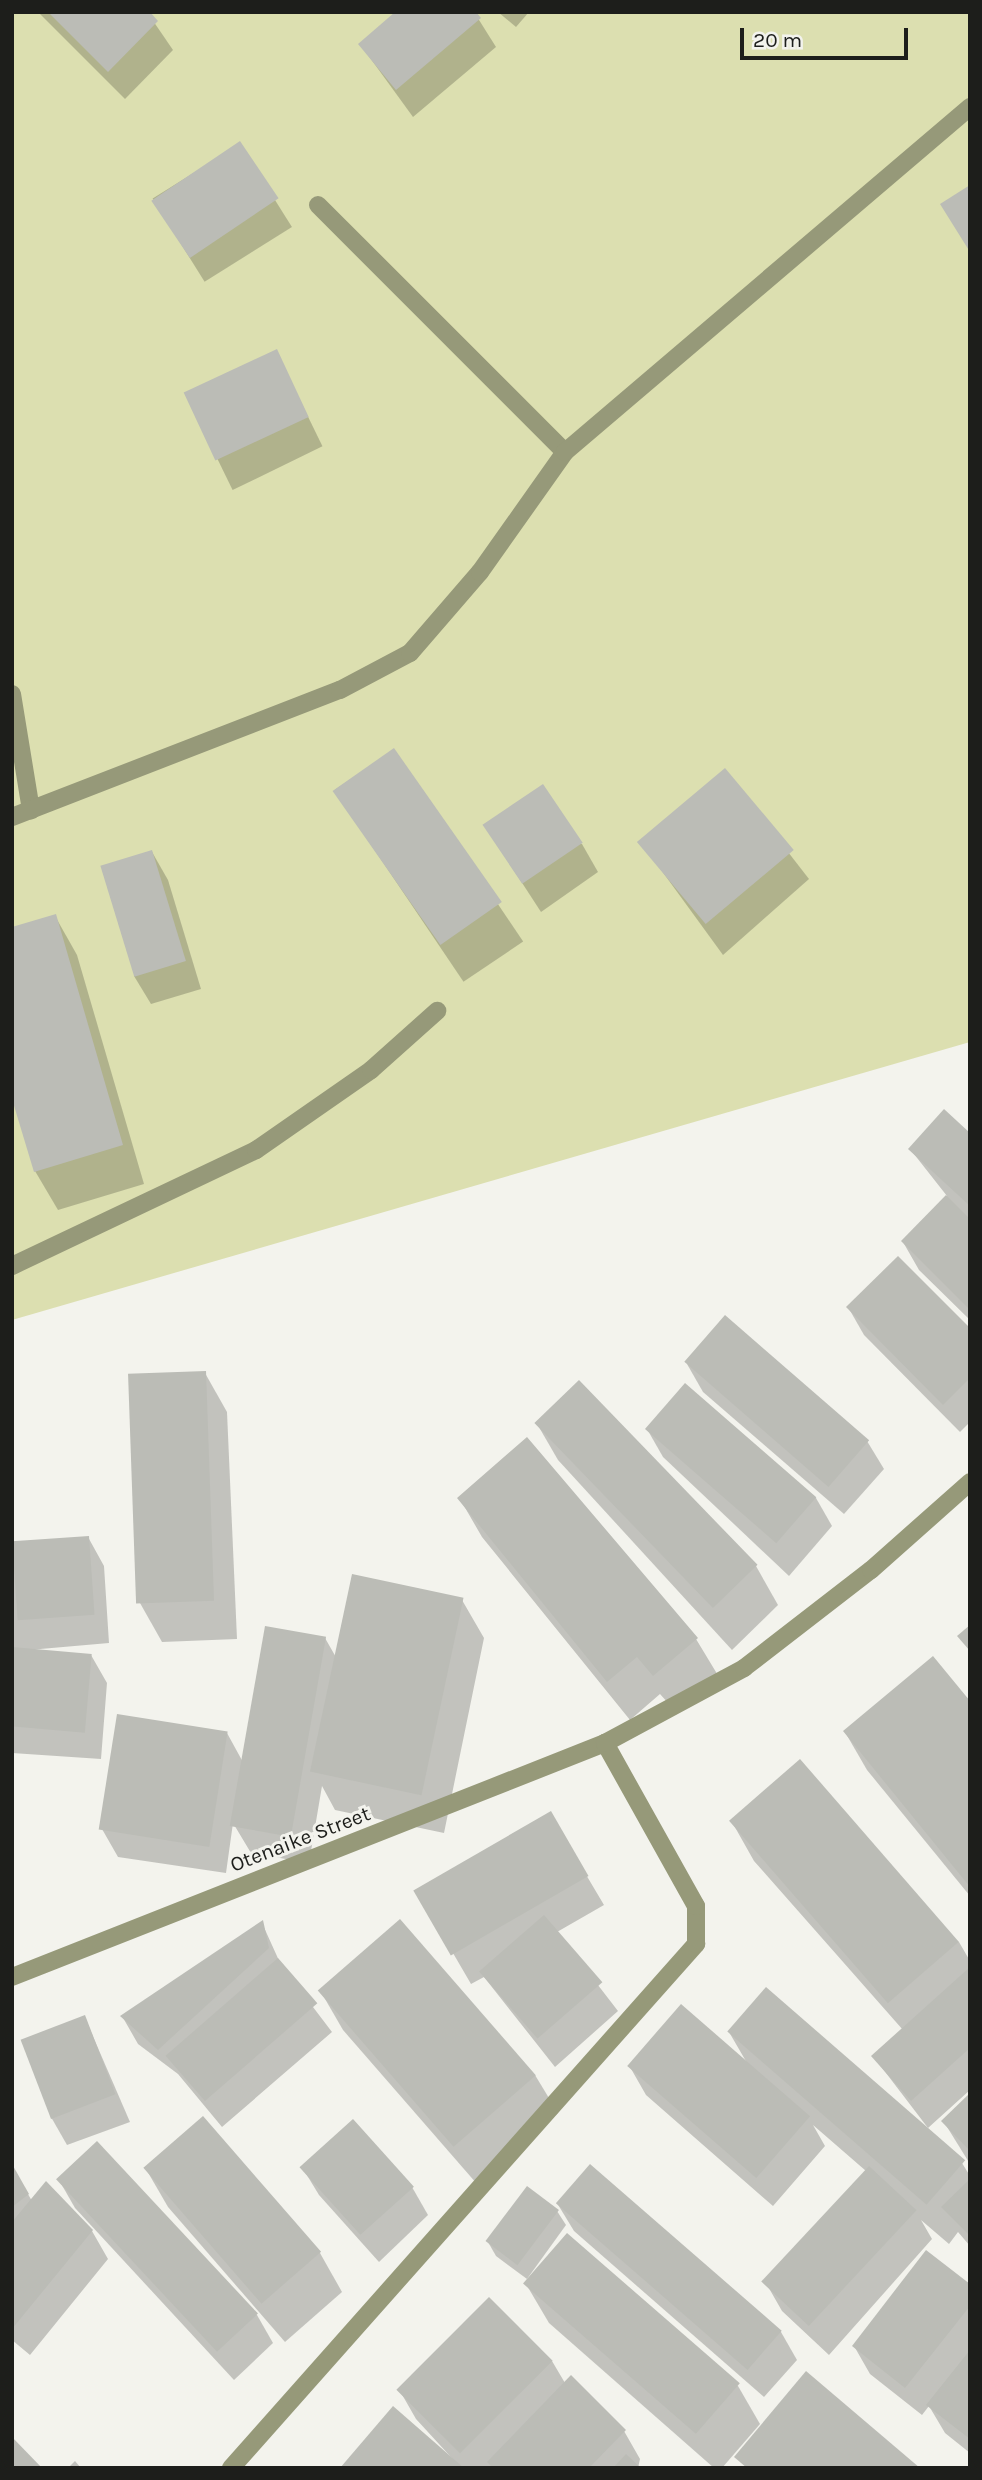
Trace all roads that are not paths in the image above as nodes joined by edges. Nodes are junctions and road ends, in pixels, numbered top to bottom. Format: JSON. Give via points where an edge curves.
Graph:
{"nodes":[{"id":1,"x":970,"y":107,"type":"edge"},
{"id":2,"x":318,"y":205,"type":"dead end"},
{"id":3,"x":565,"y":452,"type":"junction"},
{"id":4,"x":12,"y":694,"type":"edge"},
{"id":5,"x":31,"y":810,"type":"junction"},
{"id":6,"x":12,"y":817,"type":"edge"},
{"id":7,"x":437,"y":1011,"type":"dead end"},
{"id":8,"x":12,"y":1266,"type":"edge"},
{"id":9,"x":970,"y":1482,"type":"edge"},
{"id":10,"x":605,"y":1743,"type":"junction"},
{"id":11,"x":12,"y":1977,"type":"edge"},
{"id":12,"x":231,"y":2468,"type":"edge"}],
"edges":[{"from":1,"to":3,"type":"street"},
{"from":2,"to":3,"type":"street"},
{"from":3,"to":5,"type":"street","via":[[480,572],[410,653],[340,690]]},
{"from":4,"to":5,"type":"street"},
{"from":5,"to":6,"type":"street"},
{"from":7,"to":8,"type":"street","via":[[371,1070],[256,1150]]},
{"from":9,"to":10,"type":"street","name":"Otenaike Street","via":[[871,1570],[744,1668]]},
{"from":10,"to":11,"type":"street","name":"Otenaike Street"},
{"from":10,"to":12,"type":"street","via":[[696,1906],[695,1944],[671,1979]]}]}
